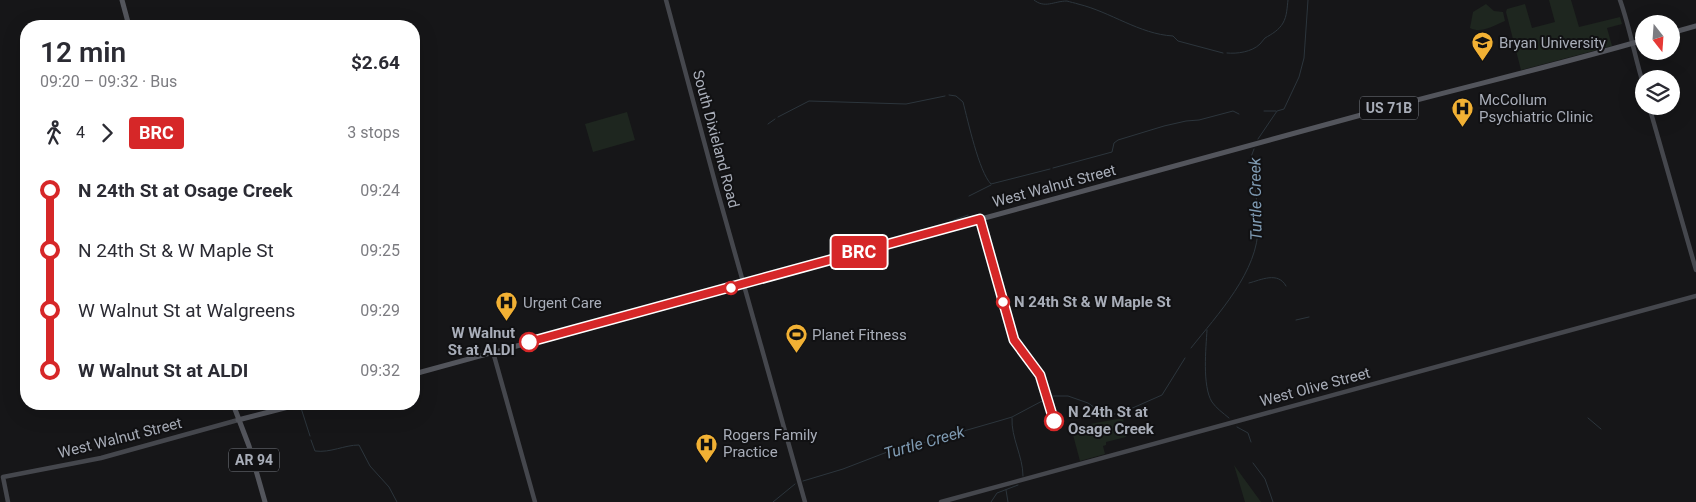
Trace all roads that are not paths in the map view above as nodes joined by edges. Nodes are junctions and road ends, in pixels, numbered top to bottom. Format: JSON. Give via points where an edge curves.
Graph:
{"nodes":[{"id":1,"x":122,"y":0,"type":"edge"},
{"id":2,"x":666,"y":0,"type":"edge"},
{"id":3,"x":1620,"y":0,"type":"edge"},
{"id":4,"x":127,"y":20,"type":"edge"},
{"id":5,"x":1696,"y":26,"type":"edge"},
{"id":6,"x":1680,"y":30,"type":"edge"},
{"id":7,"x":1635,"y":43,"type":"edge"},
{"id":8,"x":1632,"y":44,"type":"junction"},
{"id":9,"x":1639,"y":70,"type":"edge"},
{"id":10,"x":1652,"y":115,"type":"edge"},
{"id":11,"x":1696,"y":270,"type":"edge"},
{"id":12,"x":744,"y":284,"type":"junction"},
{"id":13,"x":1696,"y":296,"type":"edge"},
{"id":14,"x":493,"y":352,"type":"junction"},
{"id":15,"x":420,"y":372,"type":"edge"},
{"id":16,"x":276,"y":410,"type":"edge"},
{"id":17,"x":235,"y":411,"type":"joint"},
{"id":18,"x":268,"y":412,"type":"junction"},
{"id":19,"x":248,"y":417,"type":"junction"},
{"id":20,"x":238,"y":420,"type":"junction"},
{"id":21,"x":243,"y":431,"type":"junction"},
{"id":22,"x":8,"y":502,"type":"edge"},
{"id":23,"x":265,"y":502,"type":"edge"},
{"id":24,"x":534,"y":502,"type":"edge"},
{"id":25,"x":805,"y":502,"type":"edge"},
{"id":26,"x":941,"y":502,"type":"edge"}],
"edges":[{"from":1,"to":4,"type":"main road"},
{"from":2,"to":12,"type":"main road","name":"South Dixieland Road"},
{"from":3,"to":8,"type":"main road"},
{"from":5,"to":6,"type":"main road"},
{"from":7,"to":8,"type":"main road","name":"West Walnut Street","number":"US 71B"},
{"from":8,"to":9,"type":"main road"},
{"from":8,"to":12,"type":"main road","name":"West Walnut Street","number":"US 71B"},
{"from":10,"to":11,"type":"main road"},
{"from":12,"to":14,"type":"main road","name":"West Walnut Street","number":"US 71B"},
{"from":12,"to":25,"type":"main road","name":"South Dixieland Road"},
{"from":13,"to":26,"type":"main road","name":"West Olive Street"},
{"from":14,"to":15,"type":"main road","name":"West Walnut Street","number":"US 71B"},
{"from":14,"to":24,"type":"main road"},
{"from":16,"to":18,"type":"main road","name":"West Walnut Street"},
{"from":17,"to":18,"type":"main road","via":[[245,415]]},
{"from":17,"to":20,"type":"main road"},
{"from":18,"to":19,"type":"main road","name":"West Walnut Street"},
{"from":19,"to":20,"type":"main road","name":"West Walnut Street"},
{"from":19,"to":21,"type":"main road","number":"AR 94","via":[[244,420]]},
{"from":20,"to":21,"type":"main road","number":"AR 94"},
{"from":20,"to":22,"type":"main road","name":"West Walnut Street","via":[[101,458],[3,477]]},
{"from":21,"to":23,"type":"main road","number":"AR 94"}]}
